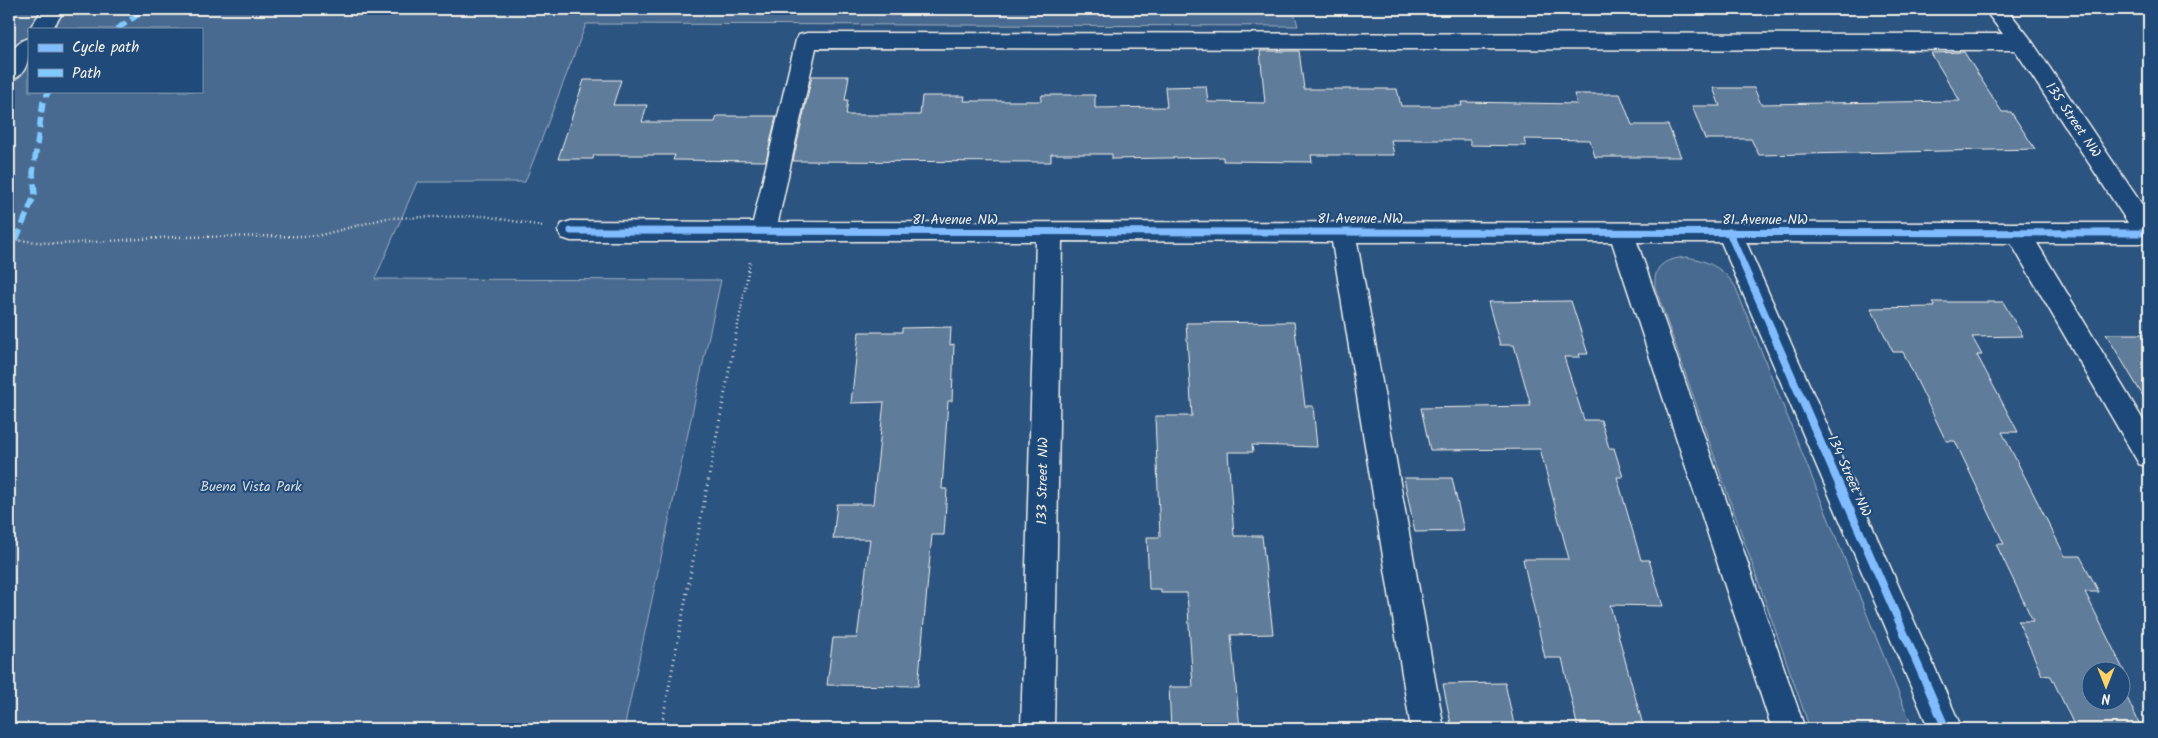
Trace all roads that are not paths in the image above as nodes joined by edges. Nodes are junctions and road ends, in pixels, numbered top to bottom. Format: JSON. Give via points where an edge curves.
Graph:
{"nodes":[{"id":1,"x":54,"y":9,"type":"edge"},
{"id":2,"x":1994,"y":9,"type":"edge"},
{"id":3,"x":41,"y":28,"type":"edge"},
{"id":4,"x":2021,"y":42,"type":"junction"},
{"id":5,"x":28,"y":46,"type":"edge"},
{"id":6,"x":9,"y":73,"type":"edge"},
{"id":7,"x":571,"y":230,"type":"road end"},
{"id":8,"x":763,"y":231,"type":"junction"},
{"id":9,"x":1343,"y":232,"type":"junction"},
{"id":10,"x":1621,"y":232,"type":"junction"},
{"id":11,"x":1728,"y":232,"type":"junction"},
{"id":12,"x":1049,"y":233,"type":"junction"},
{"id":13,"x":2018,"y":233,"type":"junction"},
{"id":14,"x":2149,"y":233,"type":"edge"},
{"id":15,"x":2149,"y":455,"type":"edge"},
{"id":16,"x":1037,"y":729,"type":"edge"},
{"id":17,"x":1427,"y":729,"type":"edge"},
{"id":18,"x":1790,"y":729,"type":"edge"},
{"id":19,"x":1946,"y":729,"type":"edge"}],
"edges":[{"from":1,"to":3,"type":"street"},
{"from":2,"to":4,"type":"street","name":"135 Street NW"},
{"from":4,"to":8,"type":"street","via":[[807,40]]},
{"from":4,"to":14,"type":"street","name":"135 Street NW"},
{"from":5,"to":6,"type":"street"},
{"from":7,"to":8,"type":"street","name":"81 Avenue NW"},
{"from":8,"to":12,"type":"street","name":"81 Avenue NW"},
{"from":9,"to":10,"type":"street","name":"81 Avenue NW"},
{"from":9,"to":12,"type":"street","name":"81 Avenue NW"},
{"from":9,"to":17,"type":"street"},
{"from":10,"to":11,"type":"street","name":"81 Avenue NW"},
{"from":10,"to":18,"type":"street"},
{"from":11,"to":13,"type":"street","name":"81 Avenue NW"},
{"from":11,"to":19,"type":"street","name":"134 Street NW"},
{"from":12,"to":16,"type":"street","name":"133 Street NW"},
{"from":13,"to":14,"type":"street","name":"81 Avenue NW"},
{"from":13,"to":15,"type":"street"}]}
